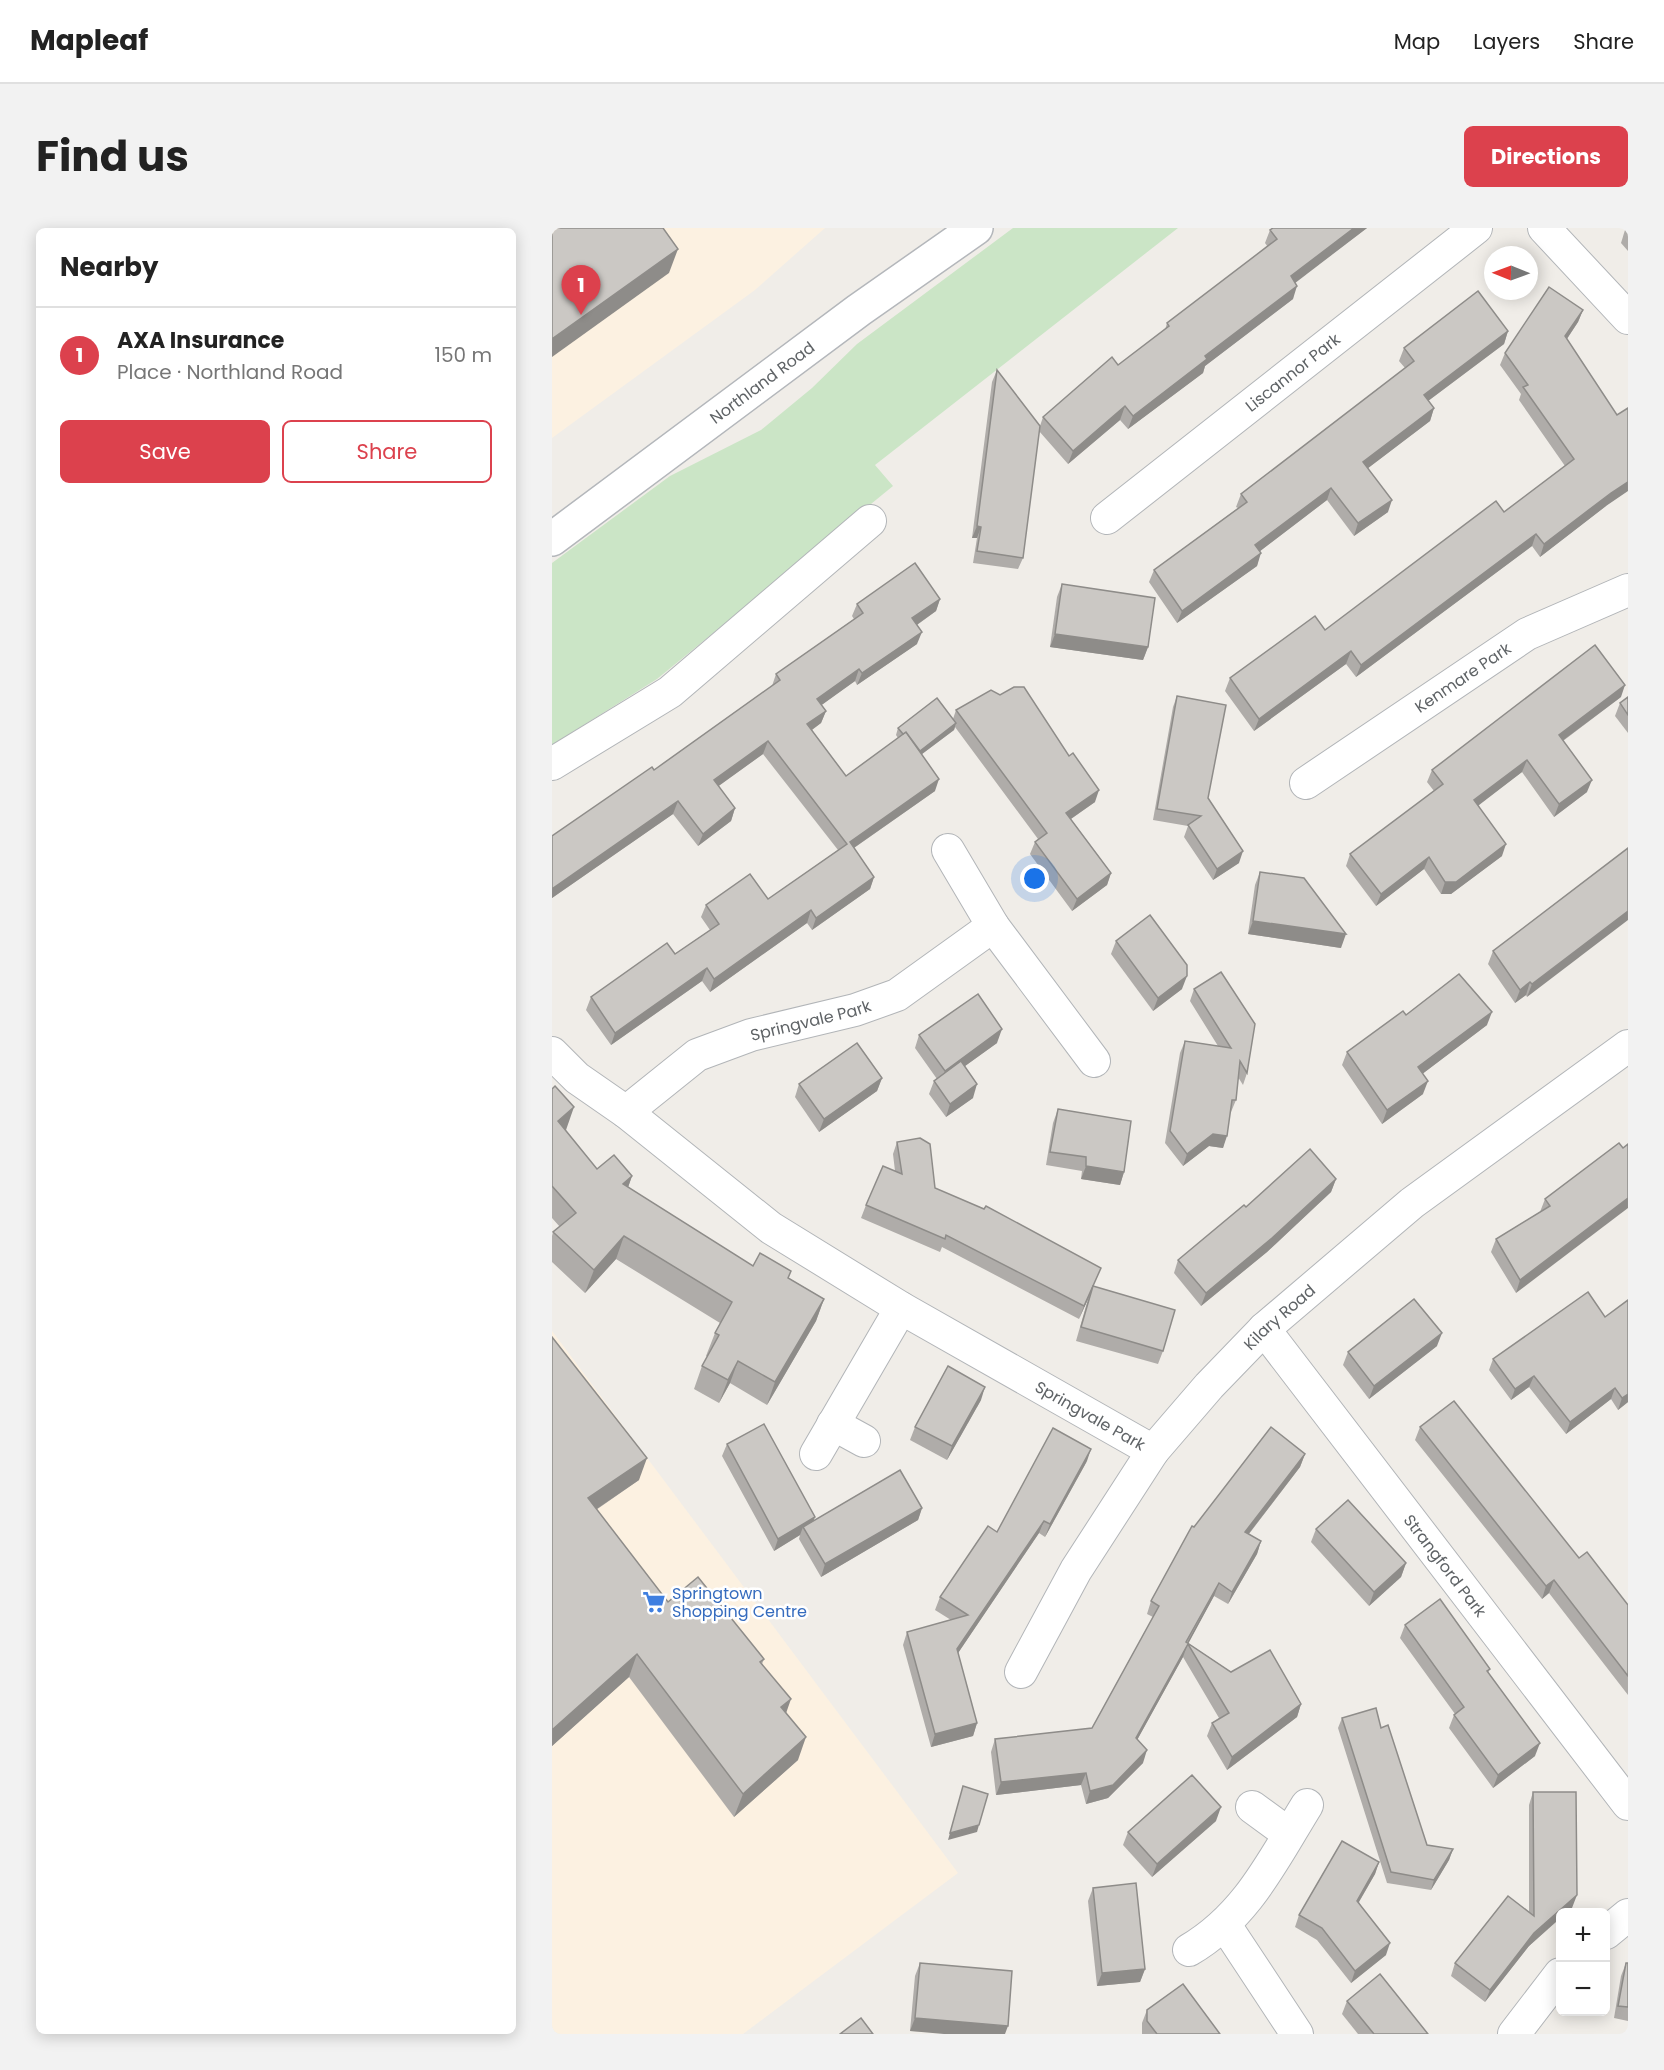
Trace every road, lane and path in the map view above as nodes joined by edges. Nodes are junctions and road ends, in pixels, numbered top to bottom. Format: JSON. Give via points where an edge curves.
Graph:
{"nodes":[{"id":1,"x":976,"y":228,"type":"edge"},
{"id":2,"x":1476,"y":228,"type":"edge"},
{"id":3,"x":1544,"y":228,"type":"edge"},
{"id":4,"x":1628,"y":318,"type":"edge"},
{"id":5,"x":1107,"y":518,"type":"dead end"},
{"id":6,"x":870,"y":521,"type":"dead end"},
{"id":7,"x":552,"y":539,"type":"edge"},
{"id":8,"x":1628,"y":591,"type":"edge"},
{"id":9,"x":552,"y":764,"type":"edge"},
{"id":10,"x":1306,"y":783,"type":"dead end"},
{"id":11,"x":948,"y":850,"type":"dead end"},
{"id":12,"x":993,"y":926,"type":"junction"},
{"id":13,"x":1628,"y":1046,"type":"edge"},
{"id":14,"x":552,"y":1053,"type":"edge"},
{"id":15,"x":1094,"y":1061,"type":"dead end"},
{"id":16,"x":626,"y":1112,"type":"junction"},
{"id":17,"x":901,"y":1308,"type":"junction"},
{"id":18,"x":1263,"y":1329,"type":"junction"},
{"id":19,"x":833,"y":1424,"type":"junction"},
{"id":20,"x":864,"y":1441,"type":"dead end"},
{"id":21,"x":1153,"y":1451,"type":"junction"},
{"id":22,"x":816,"y":1454,"type":"dead end"},
{"id":23,"x":1021,"y":1672,"type":"dead end"},
{"id":24,"x":1628,"y":1804,"type":"edge"},
{"id":25,"x":1307,"y":1805,"type":"dead end"},
{"id":26,"x":1252,"y":1807,"type":"dead end"},
{"id":27,"x":1288,"y":1834,"type":"junction"},
{"id":28,"x":1628,"y":1915,"type":"edge"},
{"id":29,"x":1225,"y":1925,"type":"junction"},
{"id":30,"x":1610,"y":1929,"type":"edge"},
{"id":31,"x":1189,"y":1950,"type":"dead end"},
{"id":32,"x":1556,"y":1979,"type":"edge"},
{"id":33,"x":1297,"y":2034,"type":"edge"},
{"id":34,"x":1514,"y":2034,"type":"edge"}],
"edges":[{"from":1,"to":7,"type":"main road","name":"Northland Road","via":[[859,310]]},
{"from":2,"to":5,"type":"street","name":"Liscannor Park"},
{"from":3,"to":4,"type":"street"},
{"from":6,"to":9,"type":"street","via":[[670,692]]},
{"from":8,"to":10,"type":"street","name":"Kenmare Park","via":[[1527,634]]},
{"from":11,"to":12,"type":"street"},
{"from":12,"to":15,"type":"street"},
{"from":12,"to":16,"type":"street","name":"Springvale Park","via":[[897,995],[855,1010],[751,1035],[697,1056]]},
{"from":13,"to":18,"type":"street","name":"Kilary Road","via":[[1412,1203]]},
{"from":14,"to":16,"type":"street","name":"Springvale Park","via":[[577,1078]]},
{"from":16,"to":17,"type":"street","name":"Springvale Park","via":[[771,1228]]},
{"from":17,"to":19,"type":"street"},
{"from":17,"to":21,"type":"street","name":"Springvale Park"},
{"from":18,"to":21,"type":"street","name":"Kilary Road"},
{"from":18,"to":24,"type":"street","name":"Strangford Park"},
{"from":19,"to":20,"type":"street"},
{"from":19,"to":22,"type":"street"},
{"from":21,"to":23,"type":"street","name":"Kilary Road","via":[[1076,1570]]},
{"from":25,"to":27,"type":"street"},
{"from":26,"to":27,"type":"street"},
{"from":27,"to":29,"type":"street","via":[[1246,1903]]},
{"from":28,"to":30,"type":"street"},
{"from":29,"to":31,"type":"street"},
{"from":29,"to":33,"type":"street"},
{"from":32,"to":34,"type":"street"}]}
